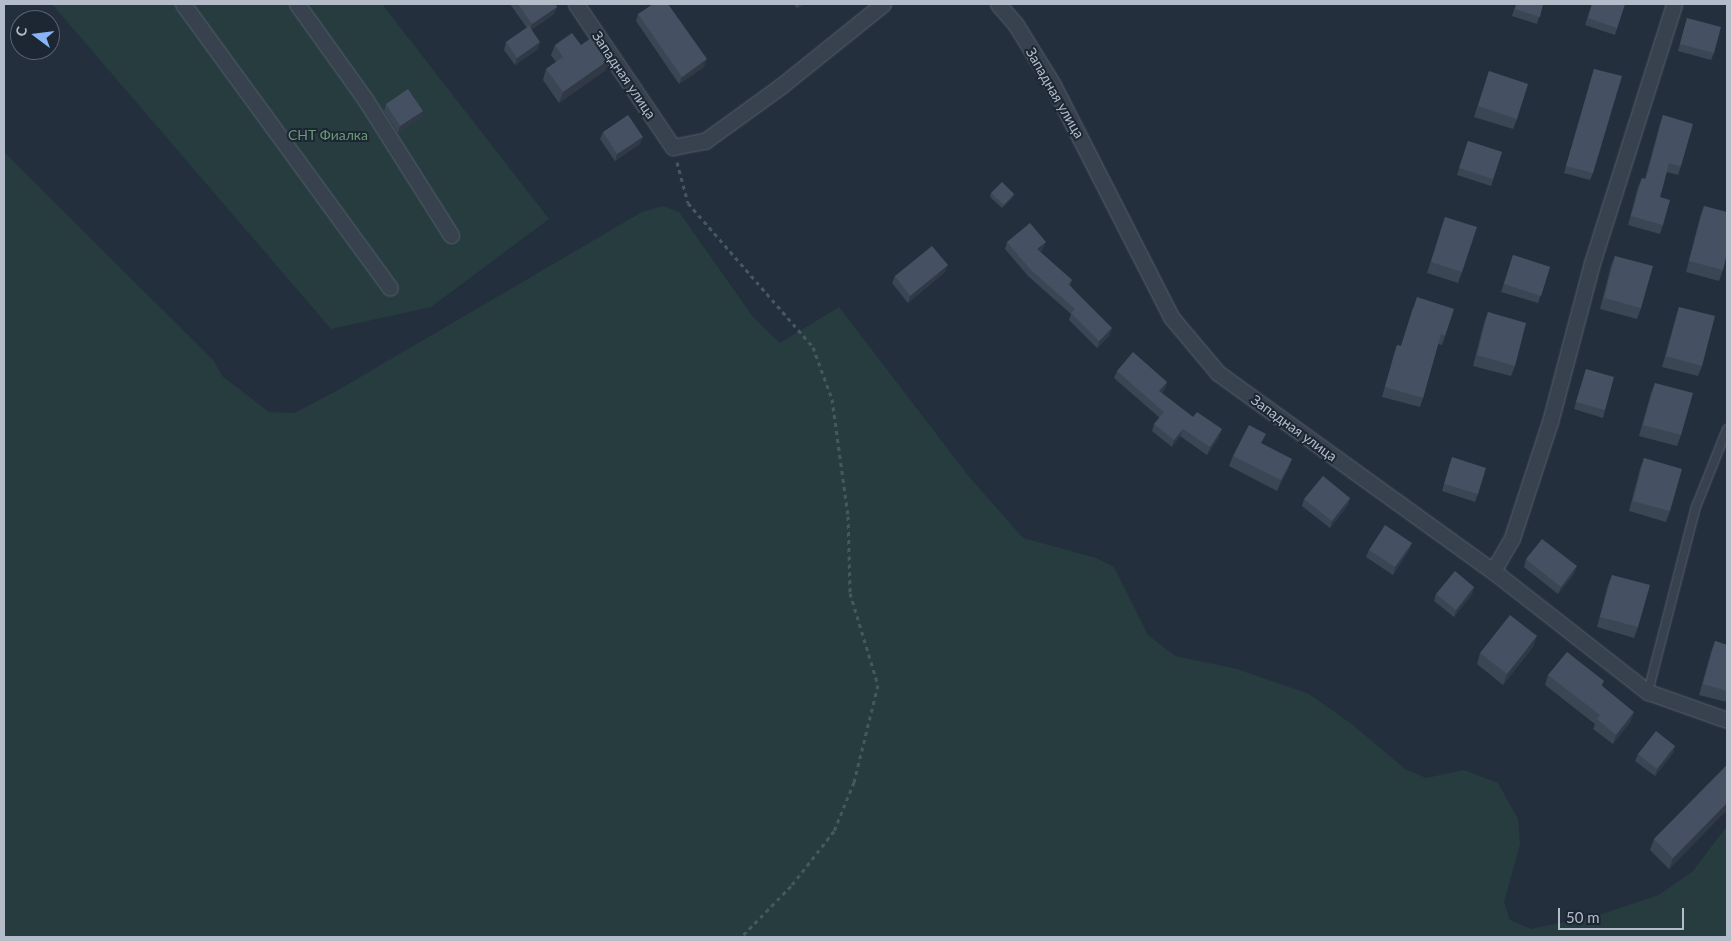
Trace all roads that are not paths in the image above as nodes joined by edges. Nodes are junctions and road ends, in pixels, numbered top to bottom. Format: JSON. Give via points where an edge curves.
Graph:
{"nodes":[{"id":1,"x":182,"y":4,"type":"edge"},
{"id":2,"x":297,"y":4,"type":"edge"},
{"id":3,"x":576,"y":4,"type":"edge"},
{"id":4,"x":883,"y":4,"type":"edge"},
{"id":5,"x":998,"y":4,"type":"edge"},
{"id":6,"x":1674,"y":4,"type":"edge"},
{"id":7,"x":451,"y":235,"type":"dead end"},
{"id":8,"x":390,"y":288,"type":"dead end"},
{"id":9,"x":1727,"y":429,"type":"edge"},
{"id":10,"x":1493,"y":571,"type":"junction"},
{"id":11,"x":1648,"y":692,"type":"junction"},
{"id":12,"x":1727,"y":720,"type":"edge"}],
"edges":[{"from":1,"to":8,"type":"street"},
{"from":2,"to":7,"type":"street","via":[[365,99]]},
{"from":3,"to":4,"type":"street","name":"Западная улица","via":[[673,147],[705,141],[781,86]]},
{"from":5,"to":10,"type":"street","name":"Западная улица","via":[[1016,25],[1052,85],[1171,317],[1218,373]]},
{"from":6,"to":10,"type":"street","via":[[1592,263],[1550,422],[1512,538]]},
{"from":9,"to":11,"type":"lane","via":[[1696,507]]},
{"from":10,"to":11,"type":"street","name":"Западная улица"},
{"from":11,"to":12,"type":"street","name":"Западная улица"}]}
